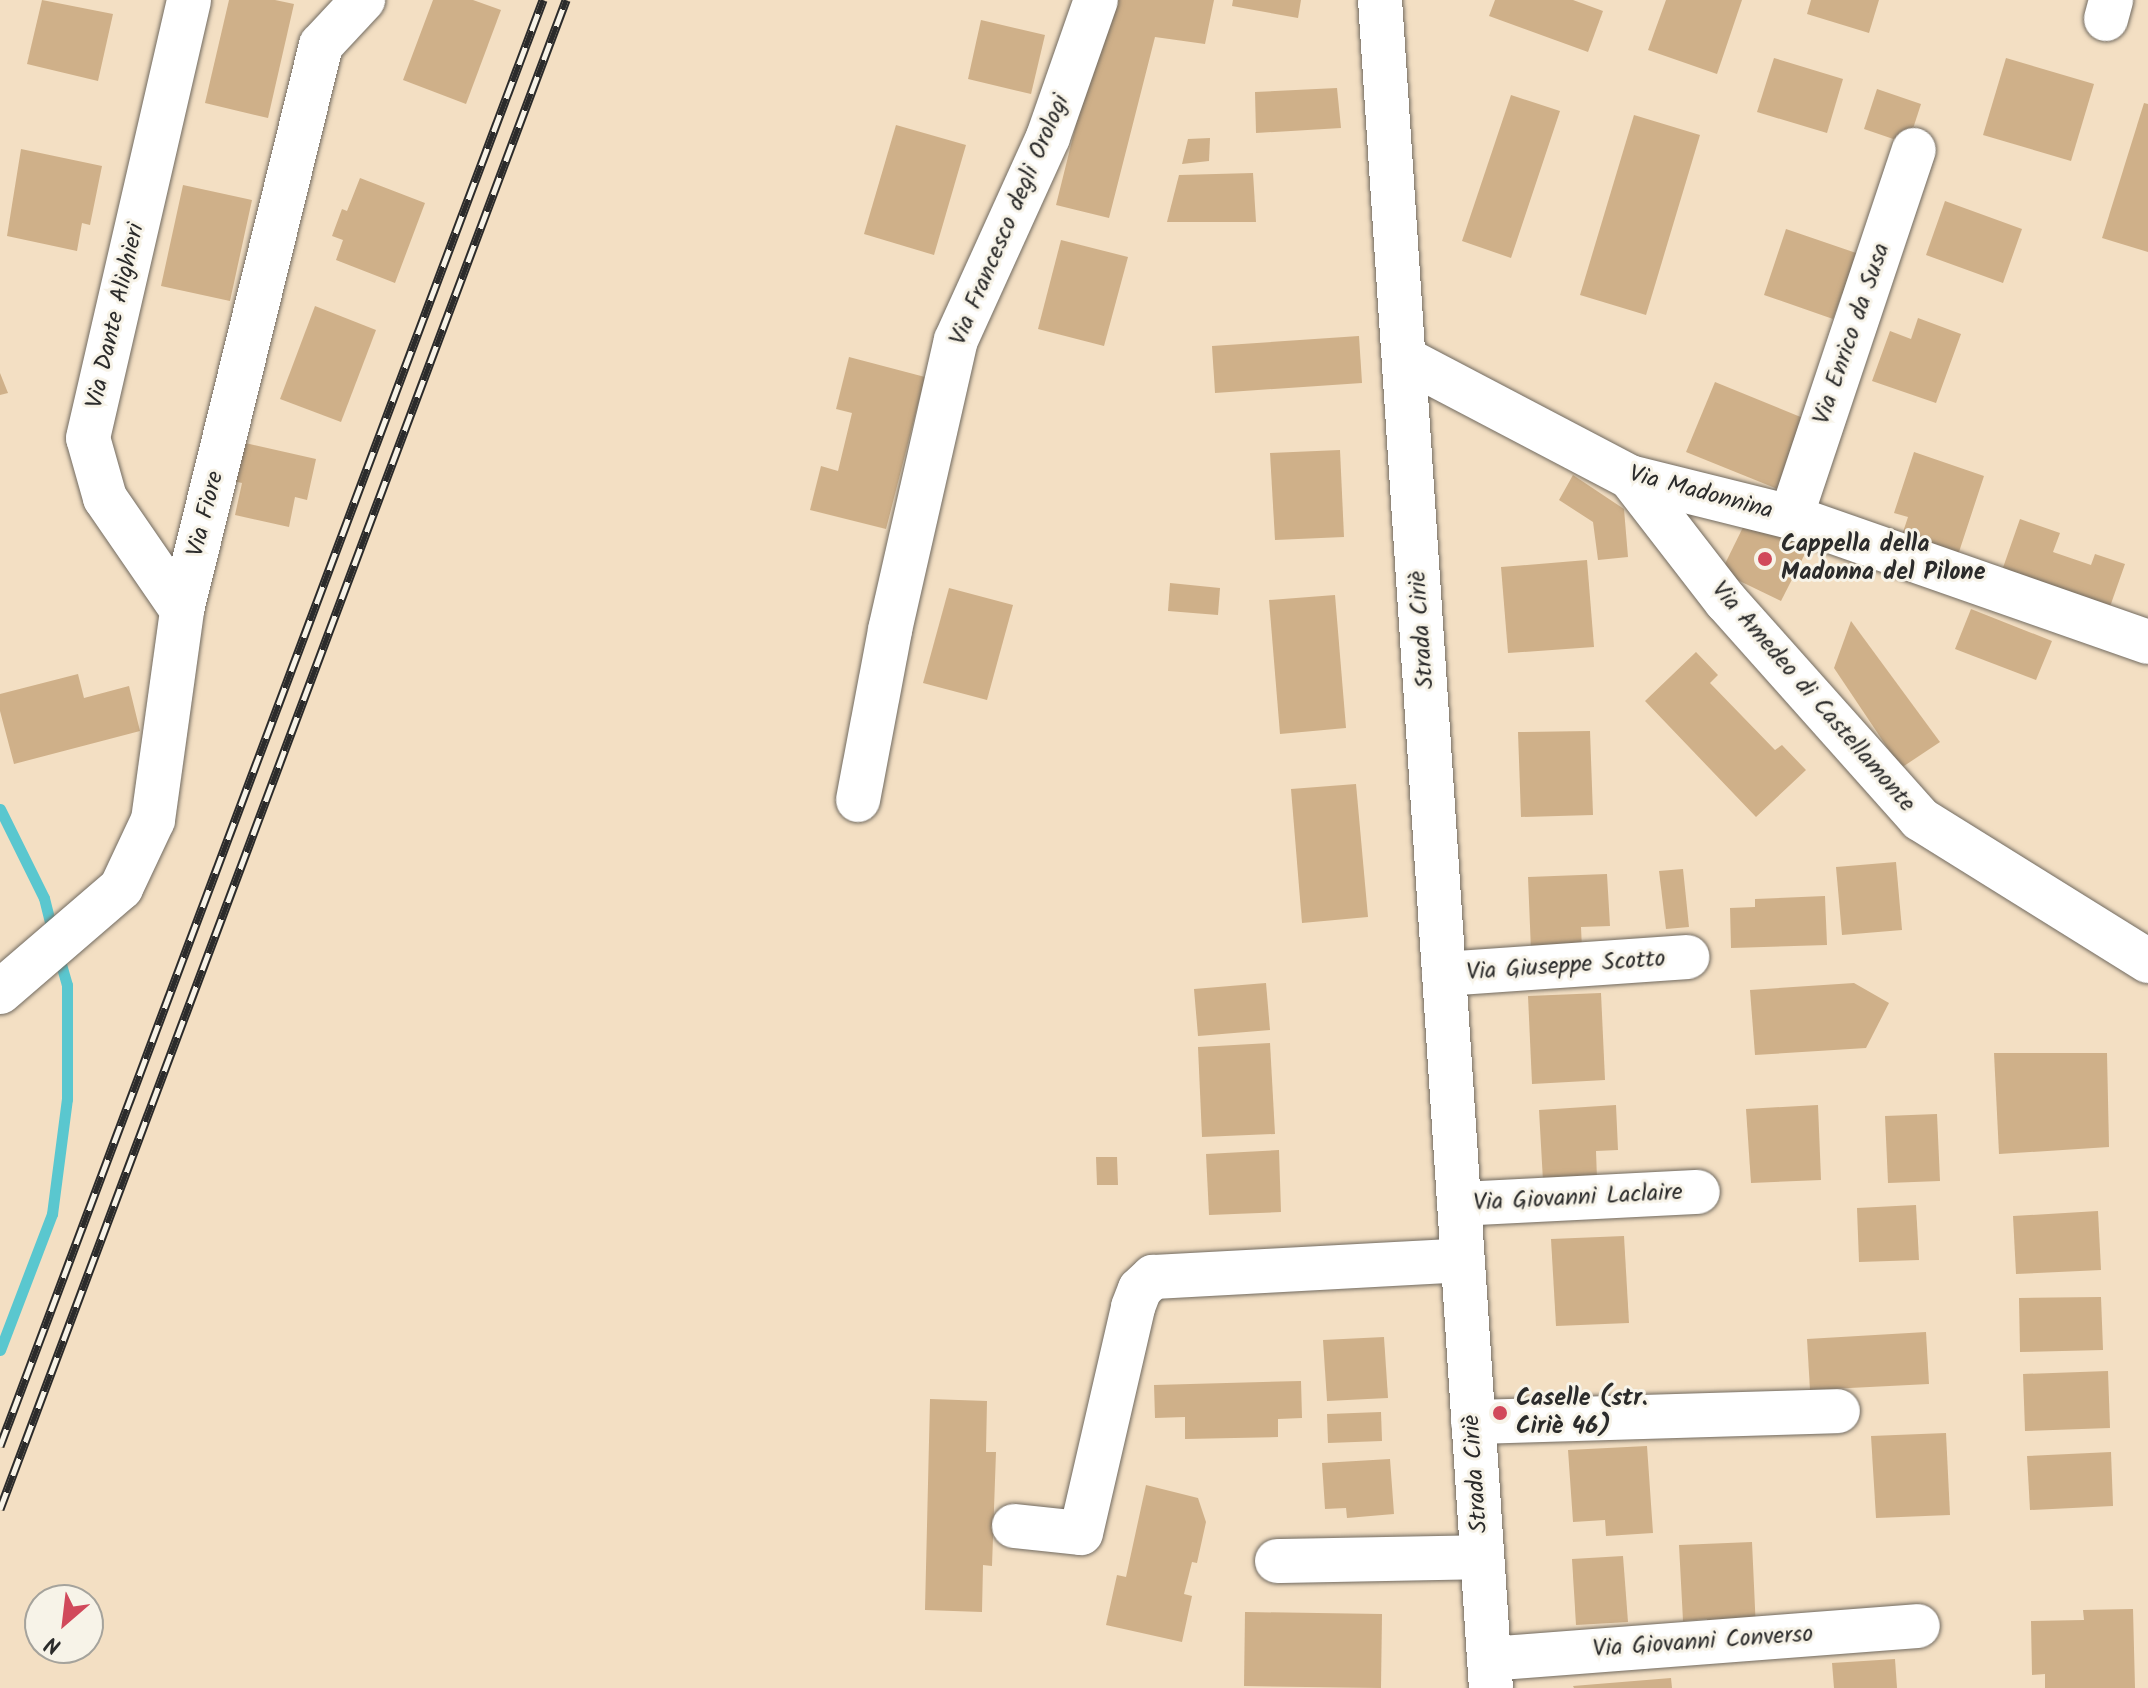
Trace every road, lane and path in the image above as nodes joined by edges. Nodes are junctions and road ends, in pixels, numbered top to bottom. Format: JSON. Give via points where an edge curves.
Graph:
{"nodes":[{"id":1,"x":189,"y":0,"type":"edge"},
{"id":2,"x":363,"y":0,"type":"edge"},
{"id":3,"x":1096,"y":0,"type":"edge"},
{"id":4,"x":1380,"y":0,"type":"edge"},
{"id":5,"x":1914,"y":150,"type":"dead end"},
{"id":6,"x":1405,"y":359,"type":"junction"},
{"id":7,"x":1630,"y":477,"type":"junction"},
{"id":8,"x":1791,"y":517,"type":"junction"},
{"id":9,"x":182,"y":610,"type":"junction"},
{"id":10,"x":2148,"y":642,"type":"edge"},
{"id":11,"x":858,"y":800,"type":"dead end"},
{"id":12,"x":1687,"y":957,"type":"dead end"},
{"id":13,"x":2148,"y":961,"type":"edge"},
{"id":14,"x":1444,"y":974,"type":"junction"},
{"id":15,"x":15,"y":979,"type":"edge"},
{"id":16,"x":1698,"y":1192,"type":"dead end"},
{"id":17,"x":1459,"y":1204,"type":"junction"},
{"id":18,"x":1462,"y":1260,"type":"junction"},
{"id":19,"x":1838,"y":1411,"type":"dead end"},
{"id":20,"x":1473,"y":1422,"type":"junction"},
{"id":21,"x":1014,"y":1526,"type":"dead end"},
{"id":22,"x":1482,"y":1557,"type":"junction"},
{"id":23,"x":1277,"y":1561,"type":"dead end"},
{"id":24,"x":1918,"y":1626,"type":"dead end"},
{"id":25,"x":1490,"y":1673,"type":"edge"}],
"edges":[{"from":1,"to":9,"type":"street","name":"Via Dante Alighieri","via":[[88,438],[105,498]]},
{"from":2,"to":9,"type":"street","name":"Via Fiore","via":[[321,45]]},
{"from":3,"to":11,"type":"street","name":"Via Francesco degli Orologi","via":[[1048,137],[956,340],[890,630]]},
{"from":4,"to":6,"type":"street","name":"Strada Ciriè"},
{"from":5,"to":8,"type":"street","name":"Via Enrico da Susa"},
{"from":6,"to":7,"type":"street","name":"Via Madonnina"},
{"from":6,"to":14,"type":"street","name":"Strada Ciriè"},
{"from":7,"to":8,"type":"street","name":"Via Madonnina"},
{"from":7,"to":13,"type":"street","name":"Via Amedeo di Castellamonte","via":[[1726,601],[1920,819]]},
{"from":8,"to":10,"type":"street","name":"Via Madonnina"},
{"from":9,"to":15,"type":"street","name":"Via Fiore","via":[[153,820],[121,888]]},
{"from":12,"to":14,"type":"street","name":"Via Giuseppe Scotto"},
{"from":14,"to":17,"type":"street","name":"Strada Ciriè"},
{"from":16,"to":17,"type":"street","name":"Via Giovanni Laclaire"},
{"from":17,"to":18,"type":"street","name":"Strada Ciriè"},
{"from":18,"to":20,"type":"street","name":"Strada Ciriè"},
{"from":18,"to":21,"type":"street","via":[[1153,1277],[1140,1289],[1133,1307],[1081,1533]]},
{"from":19,"to":20,"type":"street"},
{"from":20,"to":22,"type":"street","name":"Strada Ciriè"},
{"from":22,"to":23,"type":"street"},
{"from":22,"to":25,"type":"street","name":"Strada Ciriè"},
{"from":24,"to":25,"type":"street","name":"Via Giovanni Converso"}]}
